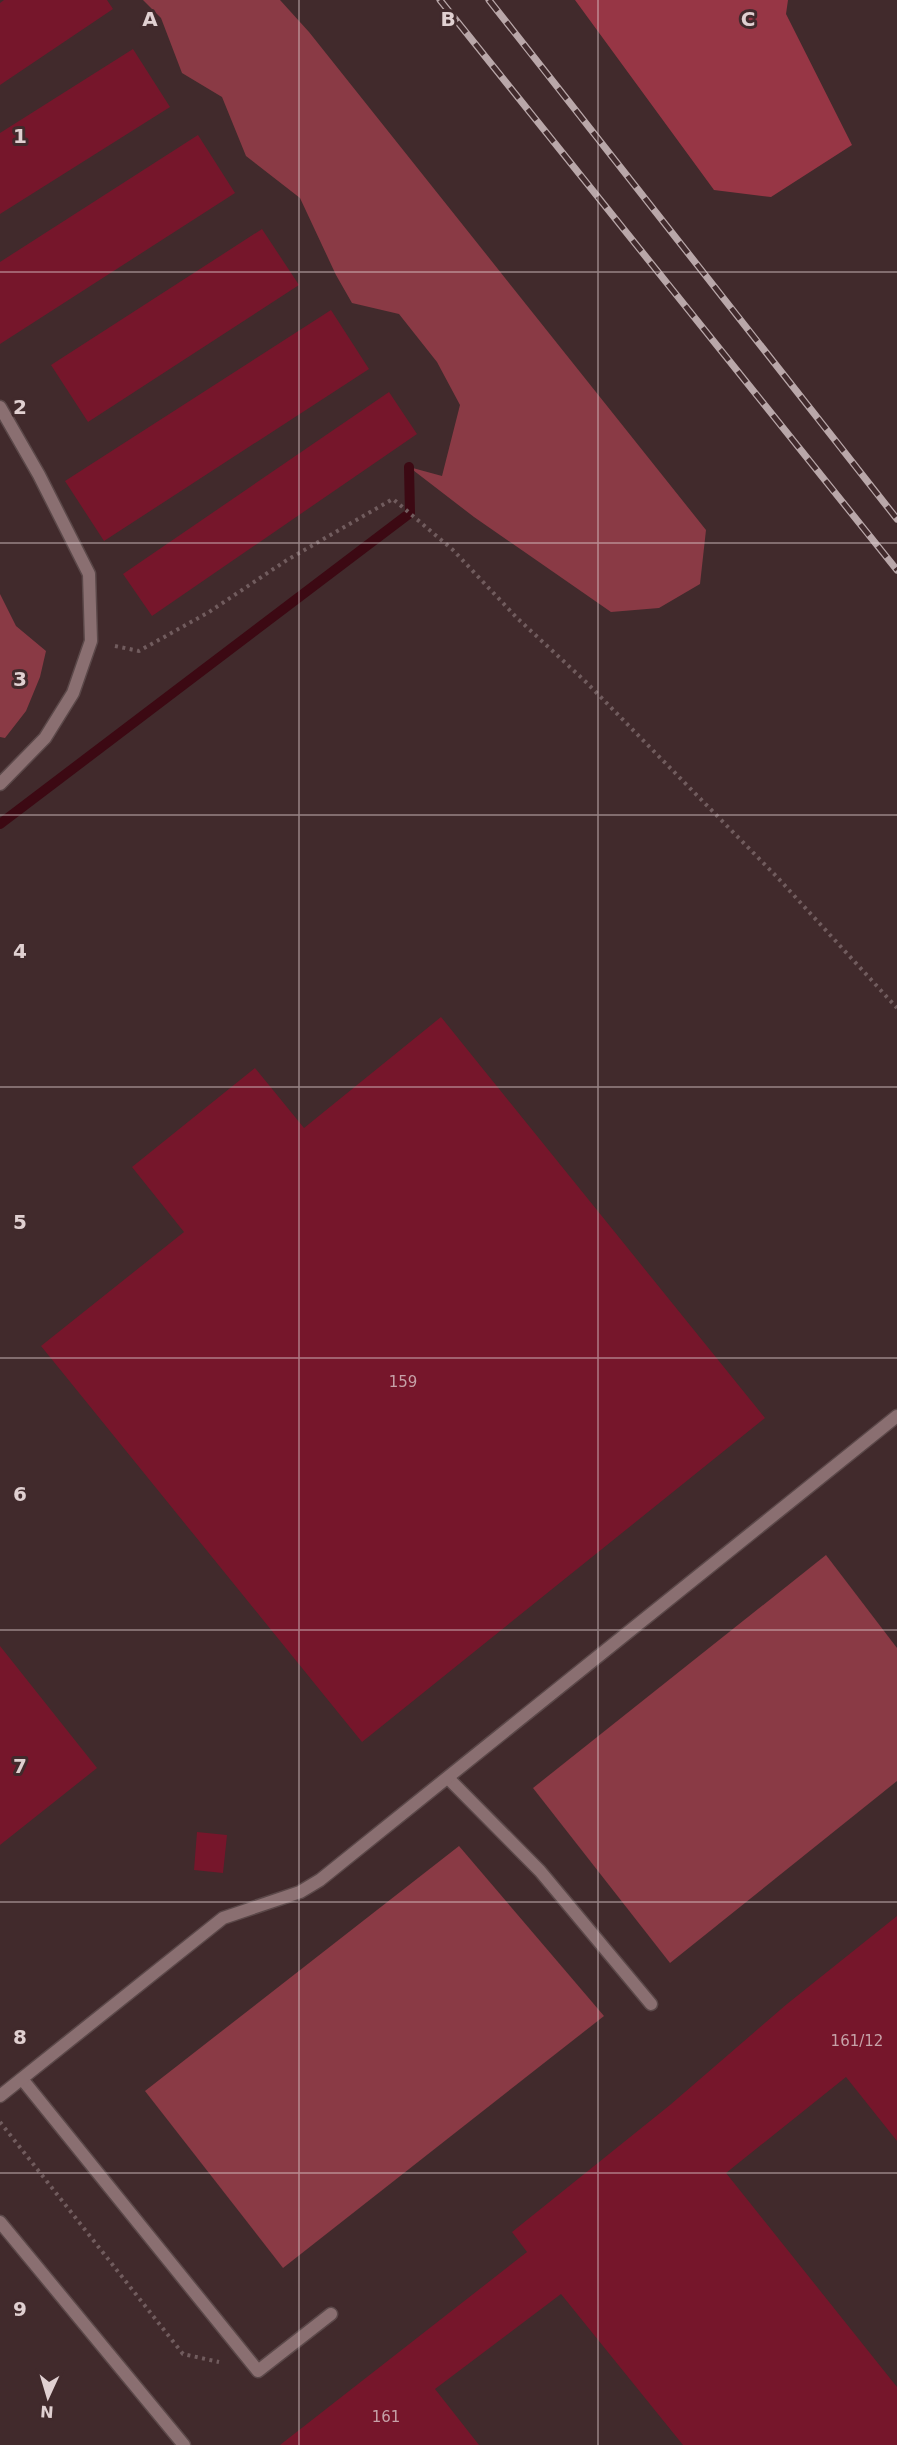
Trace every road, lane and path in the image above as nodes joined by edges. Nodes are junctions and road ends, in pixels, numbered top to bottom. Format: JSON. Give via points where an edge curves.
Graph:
{"nodes":[{"id":1,"x":0,"y":407,"type":"edge"},
{"id":2,"x":91,"y":641,"type":"junction"},
{"id":3,"x":0,"y":784,"type":"edge"},
{"id":4,"x":897,"y":1008,"type":"edge"},
{"id":5,"x":897,"y":1416,"type":"edge"},
{"id":6,"x":448,"y":1778,"type":"junction"},
{"id":7,"x":651,"y":2004,"type":"dead end"},
{"id":8,"x":22,"y":2079,"type":"junction"},
{"id":9,"x":0,"y":2096,"type":"edge"},
{"id":10,"x":0,"y":2122,"type":"edge"},
{"id":11,"x":0,"y":2222,"type":"edge"},
{"id":12,"x":331,"y":2314,"type":"dead end"},
{"id":13,"x":258,"y":2371,"type":"junction"},
{"id":14,"x":184,"y":2445,"type":"edge"}],
"edges":[{"from":1,"to":2,"type":"lane","via":[[89,574]]},
{"from":2,"to":3,"type":"lane","via":[[74,693],[45,738]]},
{"from":2,"to":4,"type":"path","via":[[139,651],[393,499],[453,550],[517,618],[586,682],[777,877]]},
{"from":5,"to":6,"type":"lane"},
{"from":6,"to":7,"type":"lane","via":[[540,1871]]},
{"from":6,"to":8,"type":"lane","via":[[320,1880],[300,1892],[223,1918]]},
{"from":8,"to":9,"type":"lane"},
{"from":8,"to":13,"type":"lane"},
{"from":10,"to":13,"type":"path","via":[[183,2354]]},
{"from":11,"to":14,"type":"lane"},
{"from":12,"to":13,"type":"lane"}]}
